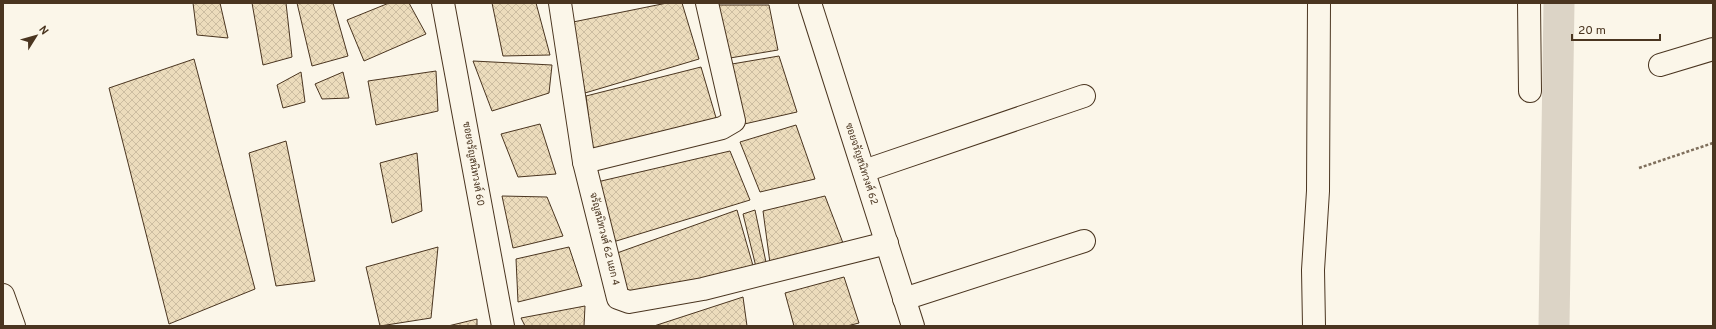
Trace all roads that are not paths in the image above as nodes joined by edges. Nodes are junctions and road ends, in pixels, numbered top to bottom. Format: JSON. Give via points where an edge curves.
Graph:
{"nodes":[{"id":1,"x":443,"y":3,"type":"edge"},
{"id":2,"x":560,"y":3,"type":"edge"},
{"id":3,"x":707,"y":3,"type":"edge"},
{"id":4,"x":810,"y":3,"type":"edge"},
{"id":5,"x":1319,"y":3,"type":"edge"},
{"id":6,"x":1529,"y":3,"type":"edge"},
{"id":7,"x":1713,"y":49,"type":"edge"},
{"id":8,"x":1660,"y":65,"type":"dead end"},
{"id":9,"x":1530,"y":91,"type":"dead end"},
{"id":10,"x":1084,"y":96,"type":"dead end"},
{"id":11,"x":584,"y":162,"type":"junction"},
{"id":12,"x":864,"y":172,"type":"junction"},
{"id":13,"x":1084,"y":241,"type":"dead end"},
{"id":14,"x":887,"y":244,"type":"junction"},
{"id":15,"x":3,"y":295,"type":"edge"},
{"id":16,"x":904,"y":299,"type":"junction"},
{"id":17,"x":14,"y":326,"type":"edge"},
{"id":18,"x":503,"y":326,"type":"edge"},
{"id":19,"x":913,"y":326,"type":"edge"},
{"id":20,"x":1314,"y":326,"type":"edge"}],
"edges":[{"from":1,"to":18,"type":"street","name":"ซอยจรัญสนิทวงศ์ 60"},
{"from":2,"to":11,"type":"street","name":"จรัญสนิทวงศ์ 62 แยก 4"},
{"from":3,"to":11,"type":"street","via":[[734,121],[722,128]]},
{"from":4,"to":12,"type":"street","name":"ซอยจรัญสนิทวงศ์ 62"},
{"from":5,"to":20,"type":"street"},
{"from":6,"to":9,"type":"street"},
{"from":7,"to":8,"type":"street"},
{"from":10,"to":12,"type":"street"},
{"from":11,"to":14,"type":"street","name":"จรัญสนิทวงศ์ 62 แยก 4","via":[[618,298],[629,302],[703,289]]},
{"from":12,"to":14,"type":"street","name":"ซอยจรัญสนิทวงศ์ 62"},
{"from":13,"to":16,"type":"street"},
{"from":14,"to":16,"type":"street","name":"ซอยจรัญสนิทวงศ์ 62"},
{"from":15,"to":17,"type":"street"},
{"from":16,"to":19,"type":"street","name":"ซอยจรัญสนิทวงศ์ 62"}]}
